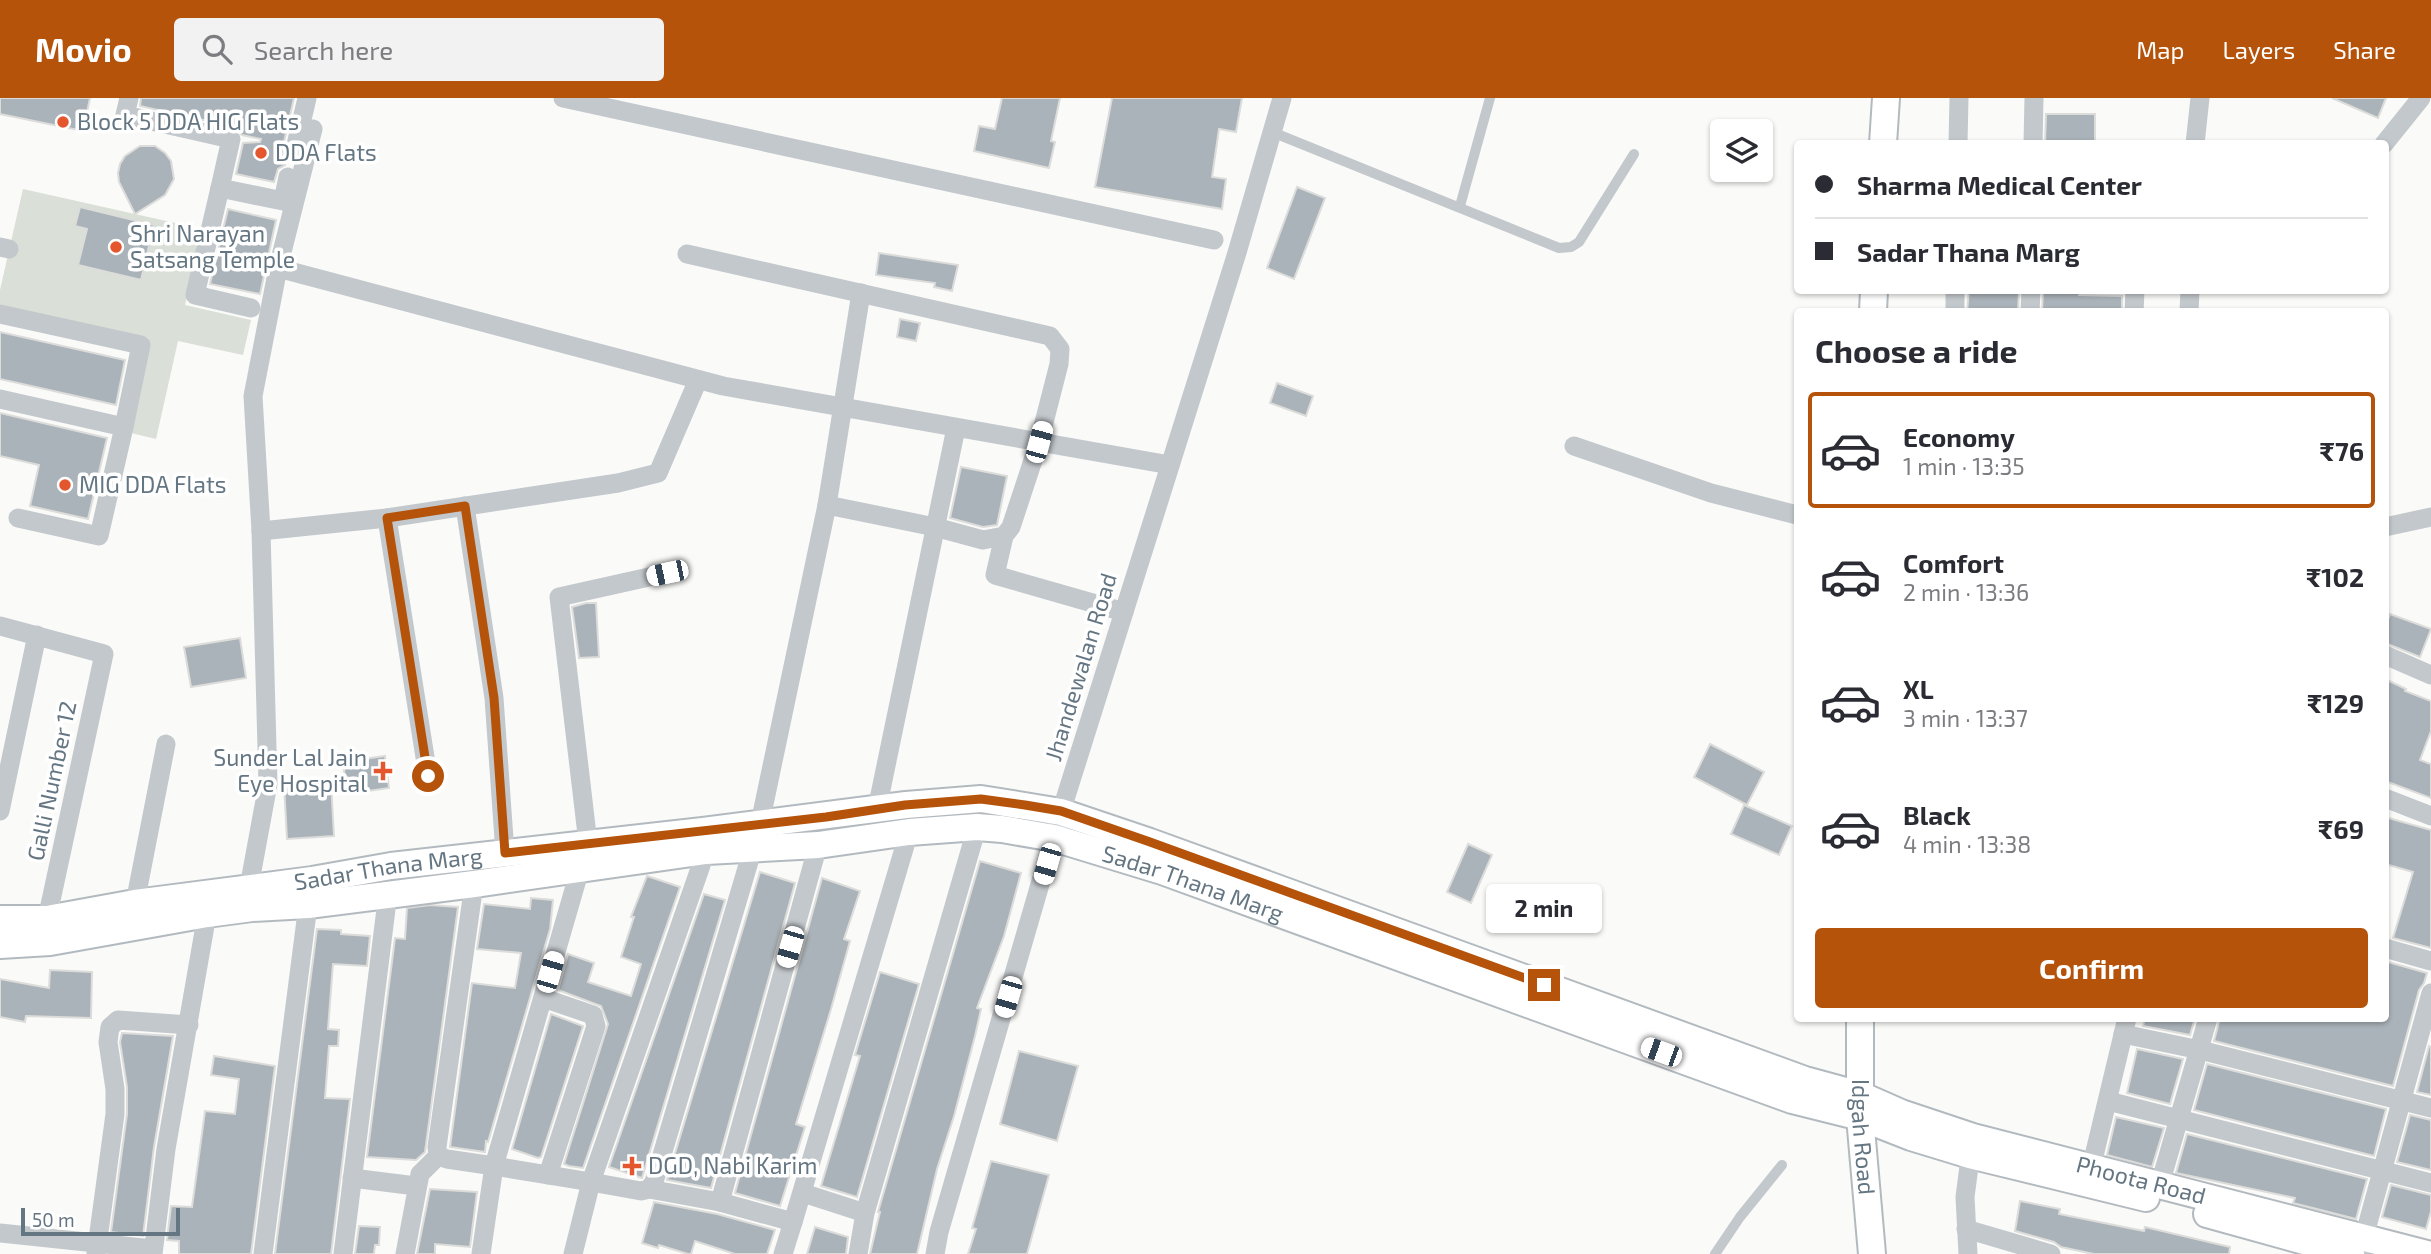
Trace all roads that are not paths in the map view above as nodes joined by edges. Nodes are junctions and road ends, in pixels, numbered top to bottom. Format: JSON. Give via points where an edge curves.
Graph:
{"nodes":[{"id":1,"x":129,"y":98,"type":"edge"},
{"id":2,"x":307,"y":98,"type":"edge"},
{"id":3,"x":563,"y":98,"type":"edge"},
{"id":4,"x":1282,"y":98,"type":"edge"},
{"id":5,"x":1490,"y":98,"type":"edge"},
{"id":6,"x":1886,"y":98,"type":"edge"},
{"id":7,"x":1959,"y":98,"type":"edge"},
{"id":8,"x":2034,"y":98,"type":"edge"},
{"id":9,"x":2200,"y":98,"type":"edge"},
{"id":10,"x":2421,"y":98,"type":"edge"},
{"id":11,"x":313,"y":129,"type":"dead end"},
{"id":12,"x":1272,"y":132,"type":"junction"},
{"id":13,"x":1883,"y":140,"type":"edge"},
{"id":14,"x":1958,"y":140,"type":"edge"},
{"id":15,"x":2034,"y":140,"type":"edge"},
{"id":16,"x":2195,"y":140,"type":"edge"},
{"id":17,"x":2387,"y":140,"type":"edge"},
{"id":18,"x":1634,"y":154,"type":"dead end"},
{"id":19,"x":220,"y":188,"type":"junction"},
{"id":20,"x":1460,"y":206,"type":"junction"},
{"id":21,"x":1214,"y":240,"type":"dead end"},
{"id":22,"x":687,"y":254,"type":"dead end"},
{"id":23,"x":278,"y":268,"type":"junction"},
{"id":24,"x":861,"y":293,"type":"junction"},
{"id":25,"x":251,"y":308,"type":"dead end"},
{"id":26,"x":0,"y":314,"type":"edge"},
{"id":27,"x":698,"y":380,"type":"junction"},
{"id":28,"x":0,"y":398,"type":"edge"},
{"id":29,"x":842,"y":408,"type":"junction"},
{"id":30,"x":124,"y":427,"type":"junction"},
{"id":31,"x":956,"y":428,"type":"junction"},
{"id":32,"x":1039,"y":442,"type":"junction"},
{"id":33,"x":1574,"y":446,"type":"dead end"},
{"id":34,"x":1170,"y":465,"type":"junction"},
{"id":35,"x":827,"y":505,"type":"junction"},
{"id":36,"x":465,"y":506,"type":"junction"},
{"id":37,"x":1794,"y":514,"type":"edge"},
{"id":38,"x":2431,"y":517,"type":"edge"},
{"id":39,"x":18,"y":518,"type":"dead end"},
{"id":40,"x":387,"y":518,"type":"junction"},
{"id":41,"x":2389,"y":526,"type":"edge"},
{"id":42,"x":935,"y":527,"type":"junction"},
{"id":43,"x":261,"y":531,"type":"junction"},
{"id":44,"x":1004,"y":536,"type":"junction"},
{"id":45,"x":667,"y":573,"type":"dead end"},
{"id":46,"x":1124,"y":612,"type":"junction"},
{"id":47,"x":0,"y":626,"type":"edge"},
{"id":48,"x":37,"y":635,"type":"junction"},
{"id":49,"x":2389,"y":657,"type":"edge"},
{"id":50,"x":2431,"y":675,"type":"edge"},
{"id":51,"x":166,"y":744,"type":"dead end"},
{"id":52,"x":428,"y":776,"type":"dead end"},
{"id":53,"x":2389,"y":800,"type":"edge"},
{"id":54,"x":877,"y":809,"type":"junction"},
{"id":55,"x":0,"y":811,"type":"edge"},
{"id":56,"x":1061,"y":811,"type":"junction"},
{"id":57,"x":2431,"y":816,"type":"edge"},
{"id":58,"x":977,"y":827,"type":"junction"},
{"id":59,"x":909,"y":832,"type":"junction"},
{"id":60,"x":757,"y":836,"type":"junction"},
{"id":61,"x":1054,"y":838,"type":"junction"},
{"id":62,"x":588,"y":843,"type":"junction"},
{"id":63,"x":818,"y":845,"type":"junction"},
{"id":64,"x":706,"y":851,"type":"junction"},
{"id":65,"x":505,"y":853,"type":"junction"},
{"id":66,"x":580,"y":869,"type":"junction"},
{"id":67,"x":474,"y":884,"type":"junction"},
{"id":68,"x":249,"y":887,"type":"junction"},
{"id":69,"x":388,"y":893,"type":"junction"},
{"id":70,"x":135,"y":903,"type":"junction"},
{"id":71,"x":209,"y":903,"type":"junction"},
{"id":72,"x":308,"y":905,"type":"junction"},
{"id":73,"x":0,"y":919,"type":"edge"},
{"id":74,"x":47,"y":919,"type":"junction"},
{"id":75,"x":0,"y":945,"type":"edge"},
{"id":76,"x":2389,"y":949,"type":"edge"},
{"id":77,"x":2431,"y":961,"type":"edge"},
{"id":78,"x":2431,"y":993,"type":"edge"},
{"id":79,"x":542,"y":998,"type":"junction"},
{"id":80,"x":1860,"y":1022,"type":"edge"},
{"id":81,"x":2207,"y":1022,"type":"edge"},
{"id":82,"x":189,"y":1025,"type":"junction"},
{"id":83,"x":2125,"y":1026,"type":"edge"},
{"id":84,"x":2200,"y":1050,"type":"junction"},
{"id":85,"x":2402,"y":1100,"type":"junction"},
{"id":86,"x":2108,"y":1101,"type":"junction"},
{"id":87,"x":1860,"y":1106,"type":"junction"},
{"id":88,"x":2431,"y":1108,"type":"edge"},
{"id":89,"x":2179,"y":1120,"type":"junction"},
{"id":90,"x":1971,"y":1146,"type":"junction"},
{"id":91,"x":438,"y":1156,"type":"junction"},
{"id":92,"x":1782,"y":1165,"type":"dead end"},
{"id":93,"x":494,"y":1166,"type":"junction"},
{"id":94,"x":2382,"y":1170,"type":"junction"},
{"id":95,"x":548,"y":1175,"type":"junction"},
{"id":96,"x":2089,"y":1175,"type":"junction"},
{"id":97,"x":352,"y":1178,"type":"junction"},
{"id":98,"x":591,"y":1182,"type":"junction"},
{"id":99,"x":2431,"y":1183,"type":"edge"},
{"id":100,"x":2160,"y":1184,"type":"junction"},
{"id":101,"x":416,"y":1186,"type":"junction"},
{"id":102,"x":649,"y":1189,"type":"junction"},
{"id":103,"x":803,"y":1193,"type":"junction"},
{"id":104,"x":720,"y":1202,"type":"junction"},
{"id":105,"x":865,"y":1213,"type":"junction"},
{"id":106,"x":793,"y":1222,"type":"junction"},
{"id":107,"x":1966,"y":1229,"type":"junction"},
{"id":108,"x":0,"y":1233,"type":"edge"},
{"id":109,"x":2002,"y":1246,"type":"edge"},
{"id":110,"x":2358,"y":1248,"type":"edge"},
{"id":111,"x":97,"y":1249,"type":"edge"},
{"id":112,"x":153,"y":1252,"type":"edge"},
{"id":113,"x":263,"y":1254,"type":"edge"},
{"id":114,"x":343,"y":1254,"type":"edge"},
{"id":115,"x":405,"y":1254,"type":"edge"},
{"id":116,"x":481,"y":1254,"type":"edge"},
{"id":117,"x":573,"y":1254,"type":"edge"},
{"id":118,"x":783,"y":1254,"type":"edge"},
{"id":119,"x":858,"y":1254,"type":"edge"},
{"id":120,"x":935,"y":1254,"type":"edge"},
{"id":121,"x":1715,"y":1254,"type":"edge"},
{"id":122,"x":1872,"y":1254,"type":"edge"},
{"id":123,"x":1968,"y":1254,"type":"edge"},
{"id":124,"x":2051,"y":1254,"type":"edge"},
{"id":125,"x":2427,"y":1254,"type":"edge"}],
"edges":[{"from":1,"to":19,"type":"street","via":[[125,115],[231,139]]},
{"from":2,"to":19,"type":"street","via":[[283,201]]},
{"from":3,"to":21,"type":"street"},
{"from":4,"to":12,"type":"street","name":"Jhandewalan Road"},
{"from":5,"to":20,"type":"lane"},
{"from":6,"to":13,"type":"street"},
{"from":7,"to":14,"type":"street"},
{"from":8,"to":15,"type":"street"},
{"from":9,"to":16,"type":"street"},
{"from":10,"to":17,"type":"street"},
{"from":11,"to":23,"type":"street"},
{"from":12,"to":20,"type":"lane"},
{"from":12,"to":34,"type":"street","name":"Jhandewalan Road"},
{"from":18,"to":20,"type":"lane","via":[[1579,242],[1571,247],[1548,245]]},
{"from":19,"to":25,"type":"street","via":[[195,295]]},
{"from":22,"to":24,"type":"street"},
{"from":23,"to":27,"type":"street"},
{"from":23,"to":43,"type":"street","via":[[253,396]]},
{"from":24,"to":29,"type":"street"},
{"from":24,"to":32,"type":"street","via":[[1057,341],[1059,364]]},
{"from":26,"to":30,"type":"street","via":[[141,345]]},
{"from":27,"to":29,"type":"street"},
{"from":27,"to":36,"type":"street","via":[[658,473]]},
{"from":28,"to":30,"type":"street"},
{"from":29,"to":31,"type":"street"},
{"from":29,"to":35,"type":"street"},
{"from":30,"to":39,"type":"street","via":[[99,536]]},
{"from":31,"to":32,"type":"street"},
{"from":31,"to":42,"type":"street"},
{"from":32,"to":34,"type":"street"},
{"from":32,"to":44,"type":"street"},
{"from":33,"to":37,"type":"street","via":[[1711,493]]},
{"from":34,"to":46,"type":"street","name":"Jhandewalan Road"},
{"from":35,"to":42,"type":"street"},
{"from":35,"to":60,"type":"street"},
{"from":36,"to":40,"type":"street"},
{"from":36,"to":65,"type":"street","via":[[494,698]]},
{"from":38,"to":41,"type":"street"},
{"from":40,"to":43,"type":"street"},
{"from":40,"to":52,"type":"street"},
{"from":42,"to":44,"type":"street","via":[[983,540]]},
{"from":42,"to":54,"type":"street"},
{"from":43,"to":68,"type":"street","via":[[268,784]]},
{"from":44,"to":46,"type":"street","via":[[995,575]]},
{"from":45,"to":62,"type":"street","via":[[559,597]]},
{"from":46,"to":56,"type":"street","name":"Jhandewalan Road"},
{"from":47,"to":48,"type":"street"},
{"from":48,"to":55,"type":"street"},
{"from":48,"to":74,"type":"street","name":"Galli Number 12","via":[[104,653]]},
{"from":49,"to":50,"type":"street"},
{"from":51,"to":70,"type":"street"},
{"from":53,"to":57,"type":"street"},
{"from":54,"to":56,"type":"street","name":"Sadar Thana Marg","via":[[981,799]]},
{"from":54,"to":60,"type":"street","name":"Sadar Thana Marg"},
{"from":56,"to":61,"type":"street","name":"Jhandewalan Road"},
{"from":56,"to":87,"type":"street","name":"Sadar Thana Marg","via":[[1805,1080]]},
{"from":58,"to":59,"type":"street","name":"Sadar Thana Marg"},
{"from":58,"to":61,"type":"street","name":"Sadar Thana Marg"},
{"from":58,"to":105,"type":"street"},
{"from":59,"to":63,"type":"street","name":"Sadar Thana Marg"},
{"from":59,"to":103,"type":"street"},
{"from":60,"to":62,"type":"street","name":"Sadar Thana Marg"},
{"from":60,"to":63,"type":"street","name":"Sadar Thana Marg"},
{"from":60,"to":64,"type":"street","name":"Sadar Thana Marg"},
{"from":60,"to":102,"type":"street"},
{"from":61,"to":87,"type":"street","name":"Sadar Thana Marg","via":[[1162,871],[1792,1100]]},
{"from":61,"to":120,"type":"street","name":"Jhandewalan Road"},
{"from":62,"to":65,"type":"street","name":"Sadar Thana Marg"},
{"from":63,"to":104,"type":"street"},
{"from":64,"to":66,"type":"street","name":"Sadar Thana Marg"},
{"from":64,"to":98,"type":"street"},
{"from":65,"to":68,"type":"street","name":"Sadar Thana Marg"},
{"from":66,"to":67,"type":"street","name":"Sadar Thana Marg"},
{"from":66,"to":79,"type":"street"},
{"from":67,"to":69,"type":"street","name":"Sadar Thana Marg"},
{"from":67,"to":91,"type":"street"},
{"from":68,"to":71,"type":"street","name":"Sadar Thana Marg"},
{"from":69,"to":72,"type":"street","name":"Sadar Thana Marg"},
{"from":69,"to":97,"type":"street"},
{"from":70,"to":71,"type":"street","name":"Sadar Thana Marg"},
{"from":70,"to":74,"type":"street","name":"Sadar Thana Marg"},
{"from":71,"to":72,"type":"street","name":"Sadar Thana Marg","via":[[252,908]]},
{"from":71,"to":75,"type":"street","name":"Sadar Thana Marg","via":[[77,939]]},
{"from":71,"to":82,"type":"street"},
{"from":72,"to":113,"type":"street"},
{"from":73,"to":74,"type":"street","name":"Sadar Thana Marg"},
{"from":76,"to":77,"type":"street"},
{"from":78,"to":85,"type":"street"},
{"from":79,"to":93,"type":"street"},
{"from":79,"to":95,"type":"street","via":[[596,1019]]},
{"from":80,"to":87,"type":"street","name":"Idgah Road"},
{"from":81,"to":84,"type":"street"},
{"from":82,"to":111,"type":"street","via":[[118,1020],[110,1027],[115,1114]]},
{"from":82,"to":112,"type":"street"},
{"from":83,"to":84,"type":"street"},
{"from":83,"to":86,"type":"street"},
{"from":84,"to":85,"type":"street"},
{"from":84,"to":89,"type":"street"},
{"from":85,"to":88,"type":"street"},
{"from":85,"to":94,"type":"street"},
{"from":86,"to":89,"type":"street"},
{"from":86,"to":96,"type":"street"},
{"from":87,"to":90,"type":"street","name":"Phoota Road","via":[[1911,1137]]},
{"from":87,"to":122,"type":"street","name":"Idgah Road"},
{"from":89,"to":94,"type":"street"},
{"from":89,"to":100,"type":"street"},
{"from":90,"to":96,"type":"street","name":"Phoota Road"},
{"from":90,"to":107,"type":"street"},
{"from":91,"to":93,"type":"street"},
{"from":91,"to":101,"type":"street","via":[[420,1174]]},
{"from":92,"to":121,"type":"lane"},
{"from":93,"to":95,"type":"street"},
{"from":93,"to":116,"type":"street"},
{"from":94,"to":99,"type":"street"},
{"from":94,"to":110,"type":"street"},
{"from":95,"to":98,"type":"street"},
{"from":96,"to":100,"type":"street","name":"Phoota Road"},
{"from":96,"to":110,"type":"street","name":"Phoota Road","via":[[2155,1200]]},
{"from":97,"to":101,"type":"street"},
{"from":97,"to":114,"type":"street"},
{"from":98,"to":102,"type":"street"},
{"from":98,"to":117,"type":"street"},
{"from":100,"to":110,"type":"street","name":"Phoota Road"},
{"from":101,"to":115,"type":"street"},
{"from":102,"to":104,"type":"street"},
{"from":103,"to":105,"type":"street"},
{"from":103,"to":106,"type":"street"},
{"from":104,"to":106,"type":"street"},
{"from":105,"to":119,"type":"street"},
{"from":106,"to":118,"type":"street"},
{"from":107,"to":109,"type":"street"},
{"from":107,"to":123,"type":"street"},
{"from":108,"to":111,"type":"street"},
{"from":109,"to":124,"type":"street"},
{"from":110,"to":125,"type":"street","name":"Phoota Road"},
{"from":111,"to":112,"type":"street"}]}
